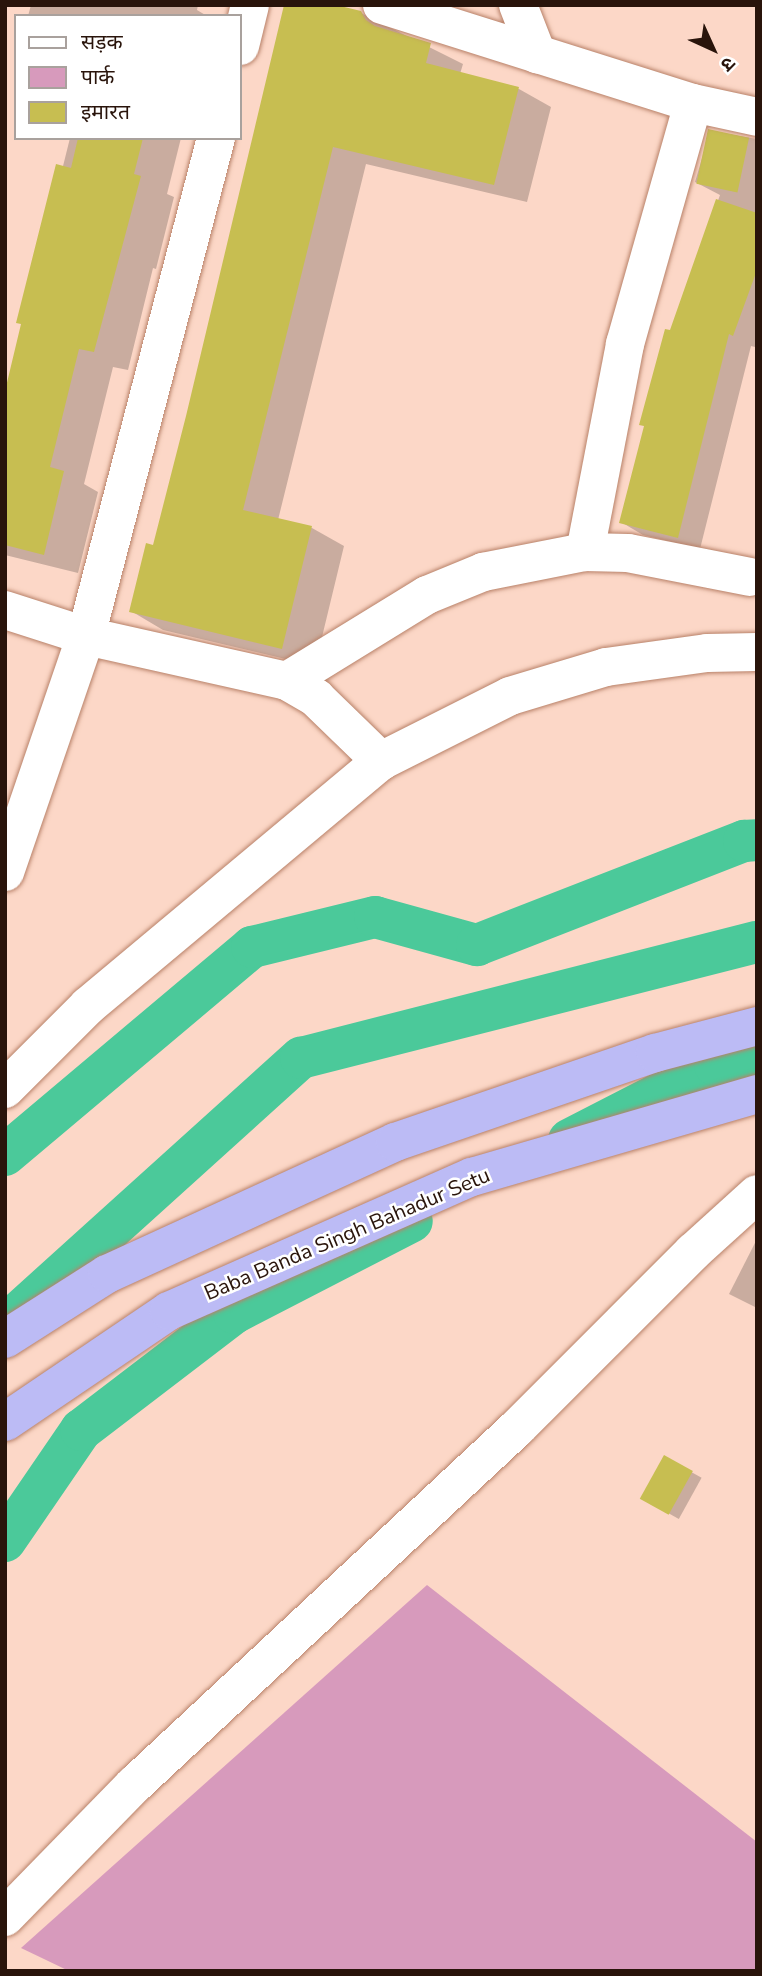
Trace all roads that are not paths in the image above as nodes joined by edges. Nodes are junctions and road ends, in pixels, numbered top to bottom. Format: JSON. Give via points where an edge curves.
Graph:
{"nodes":[{"id":1,"x":250,"y":5,"type":"edge"},
{"id":2,"x":382,"y":5,"type":"edge"},
{"id":3,"x":518,"y":5,"type":"edge"},
{"id":4,"x":242,"y":39,"type":"edge"},
{"id":5,"x":537,"y":54,"type":"junction"},
{"id":6,"x":693,"y":103,"type":"junction"},
{"id":7,"x":757,"y":117,"type":"edge"},
{"id":8,"x":215,"y":140,"type":"edge"},
{"id":9,"x":585,"y":552,"type":"junction"},
{"id":10,"x":750,"y":577,"type":"dead end"},
{"id":11,"x":5,"y":610,"type":"edge"},
{"id":12,"x":86,"y":636,"type":"junction"},
{"id":13,"x":757,"y":652,"type":"edge"},
{"id":14,"x":287,"y":681,"type":"junction"},
{"id":15,"x":381,"y":761,"type":"junction"},
{"id":16,"x":5,"y":872,"type":"edge"},
{"id":17,"x":757,"y":1026,"type":"edge"},
{"id":18,"x":5,"y":1088,"type":"edge"},
{"id":19,"x":757,"y":1094,"type":"edge"},
{"id":20,"x":757,"y":1194,"type":"edge"},
{"id":21,"x":5,"y":1339,"type":"edge"},
{"id":22,"x":5,"y":1422,"type":"edge"},
{"id":23,"x":5,"y":1917,"type":"edge"}],
"edges":[{"from":1,"to":4,"type":"street"},
{"from":2,"to":5,"type":"street"},
{"from":3,"to":5,"type":"street"},
{"from":5,"to":6,"type":"street"},
{"from":6,"to":7,"type":"street"},
{"from":6,"to":9,"type":"street","via":[[625,344]]},
{"from":8,"to":12,"type":"street"},
{"from":9,"to":10,"type":"street","via":[[628,552]]},
{"from":9,"to":14,"type":"street","via":[[483,572],[427,595]]},
{"from":11,"to":12,"type":"street"},
{"from":12,"to":14,"type":"street"},
{"from":12,"to":16,"type":"street"},
{"from":13,"to":15,"type":"street","via":[[707,653],[594,671],[510,696]]},
{"from":14,"to":15,"type":"street","via":[[316,698]]},
{"from":15,"to":18,"type":"street","via":[[88,1006]]},
{"from":17,"to":21,"type":"highway","via":[[655,1053],[395,1142],[107,1274]]},
{"from":19,"to":22,"type":"highway","name":"Baba Banda Singh Bahadur Setu","via":[[472,1177],[170,1311]]},
{"from":20,"to":23,"type":"street","via":[[517,1428],[134,1785]]}]}
